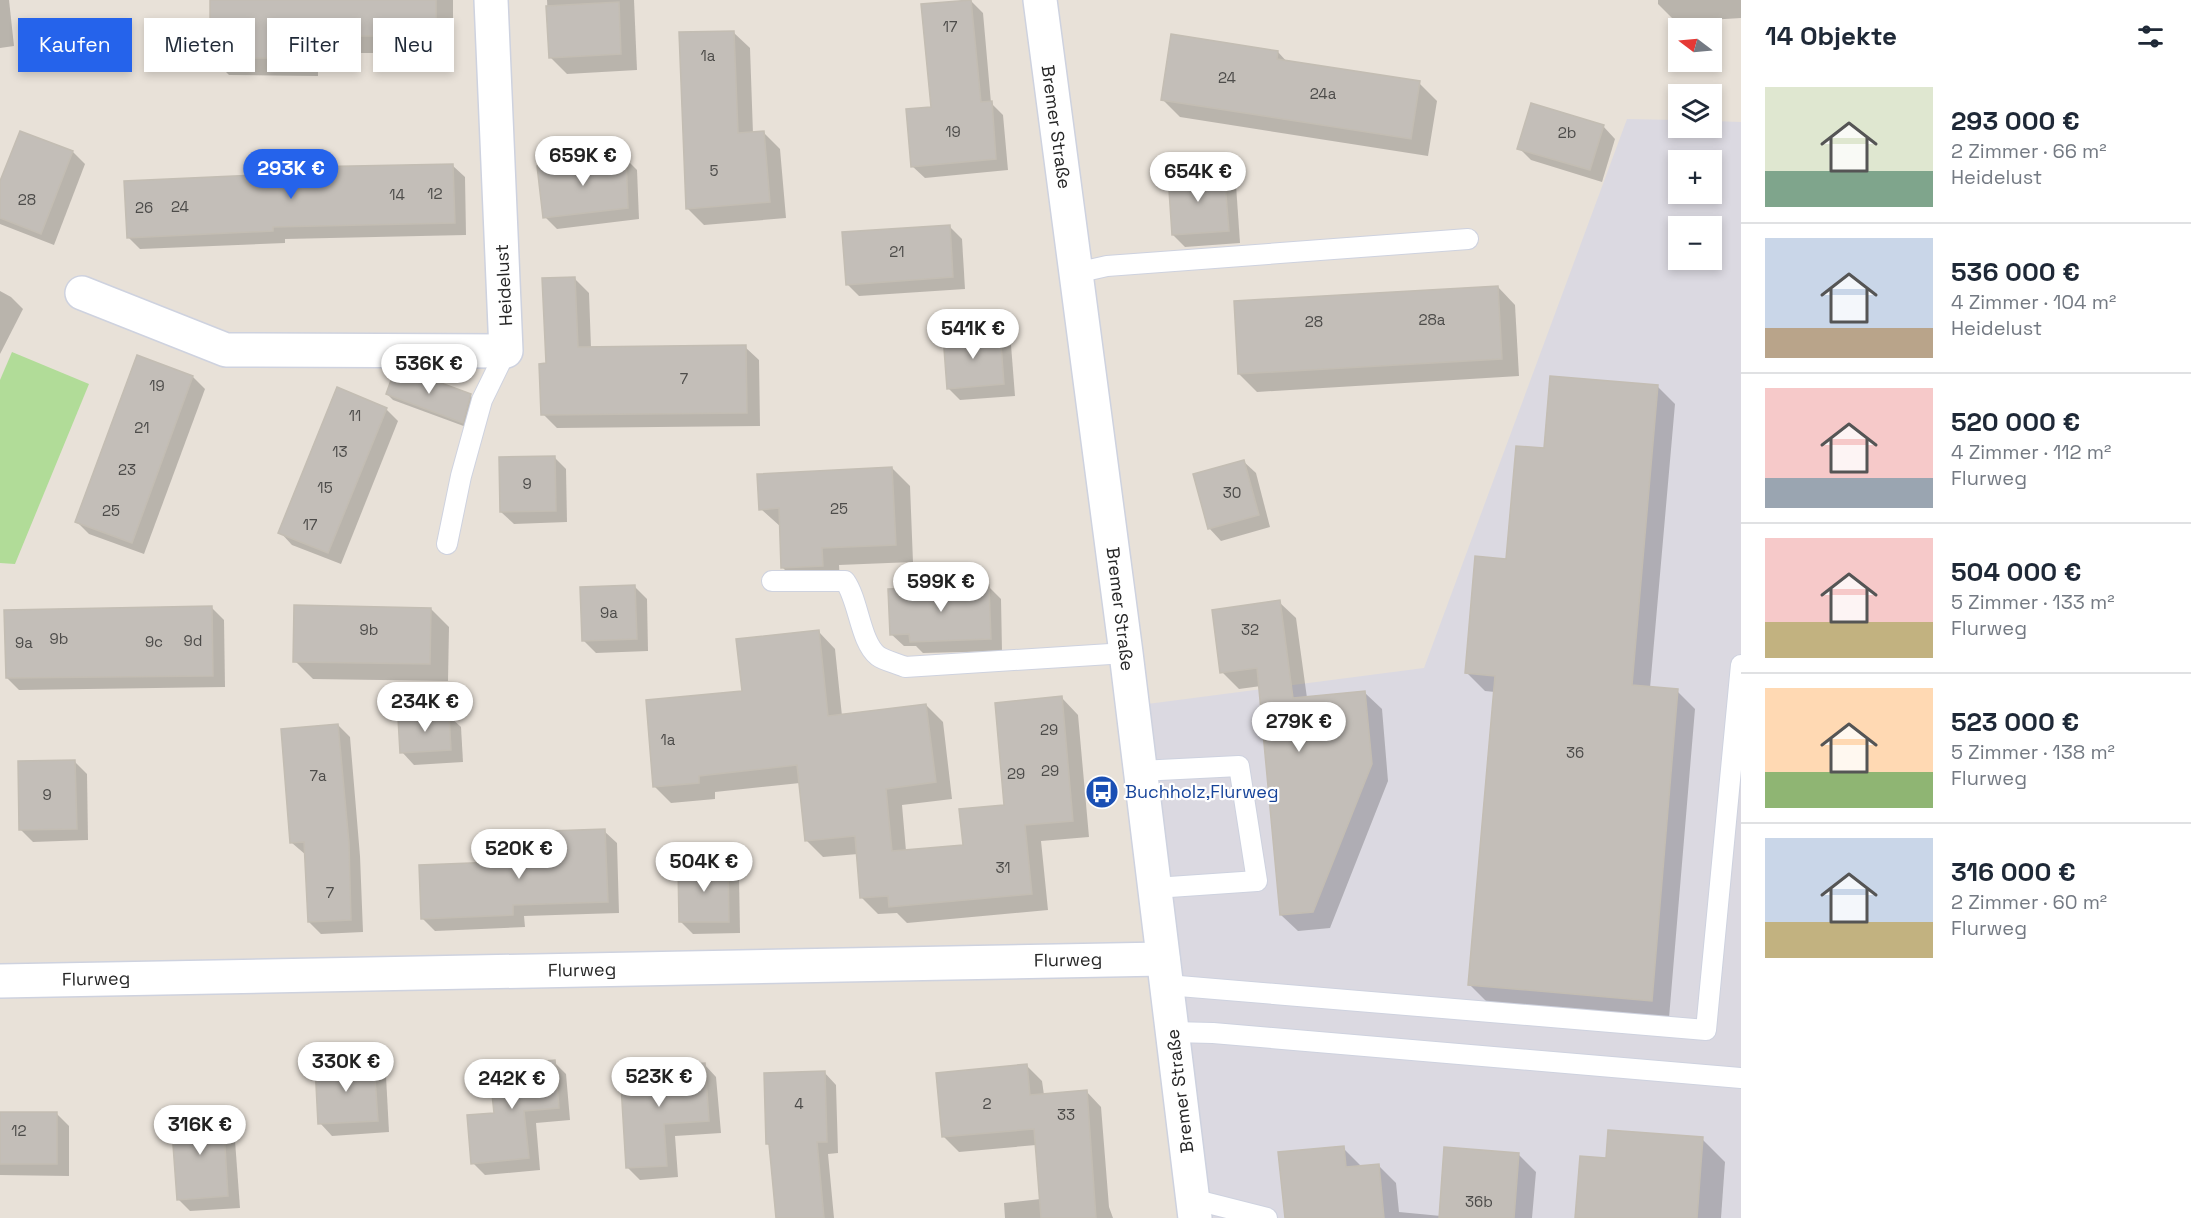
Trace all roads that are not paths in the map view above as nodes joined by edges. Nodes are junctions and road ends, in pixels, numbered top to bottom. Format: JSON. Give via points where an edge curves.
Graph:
{"nodes":[{"id":1,"x":491,"y":0,"type":"edge"},
{"id":2,"x":1040,"y":0,"type":"edge"},
{"id":3,"x":1468,"y":239,"type":"dead end"},
{"id":4,"x":1076,"y":273,"type":"junction"},
{"id":5,"x":82,"y":293,"type":"dead end"},
{"id":6,"x":506,"y":351,"type":"junction"},
{"id":7,"x":447,"y":543,"type":"dead end"},
{"id":8,"x":772,"y":581,"type":"dead end"},
{"id":9,"x":1126,"y":653,"type":"junction"},
{"id":10,"x":1741,"y":665,"type":"edge"},
{"id":11,"x":1140,"y":771,"type":"junction"},
{"id":12,"x":1155,"y":888,"type":"junction"},
{"id":13,"x":1165,"y":972,"type":"junction"},
{"id":14,"x":0,"y":981,"type":"edge"},
{"id":15,"x":1172,"y":1032,"type":"junction"},
{"id":16,"x":1741,"y":1078,"type":"edge"},
{"id":17,"x":1194,"y":1208,"type":"edge"},
{"id":18,"x":1268,"y":1218,"type":"edge"}],
"edges":[{"from":1,"to":6,"type":"street","name":"Heidelust"},
{"from":2,"to":4,"type":"street","name":"Bremer Straße"},
{"from":3,"to":4,"type":"lane","via":[[1107,266]]},
{"from":4,"to":9,"type":"street","name":"Bremer Straße"},
{"from":5,"to":6,"type":"street","name":"Heidelust","via":[[226,350]]},
{"from":6,"to":7,"type":"lane","via":[[482,400]]},
{"from":8,"to":9,"type":"lane","via":[[845,581],[854,594],[862,628],[877,655],[905,667]]},
{"from":9,"to":11,"type":"street","name":"Bremer Straße"},
{"from":10,"to":13,"type":"lane","via":[[1706,1030]]},
{"from":11,"to":12,"type":"street","name":"Bremer Straße"},
{"from":11,"to":12,"type":"lane","via":[[1239,766],[1257,881]]},
{"from":12,"to":13,"type":"street","name":"Bremer Straße"},
{"from":13,"to":14,"type":"street","name":"Flurweg"},
{"from":13,"to":15,"type":"street","name":"Bremer Straße"},
{"from":15,"to":16,"type":"lane"},
{"from":15,"to":17,"type":"street","name":"Bremer Straße"},
{"from":17,"to":18,"type":"lane"}]}
